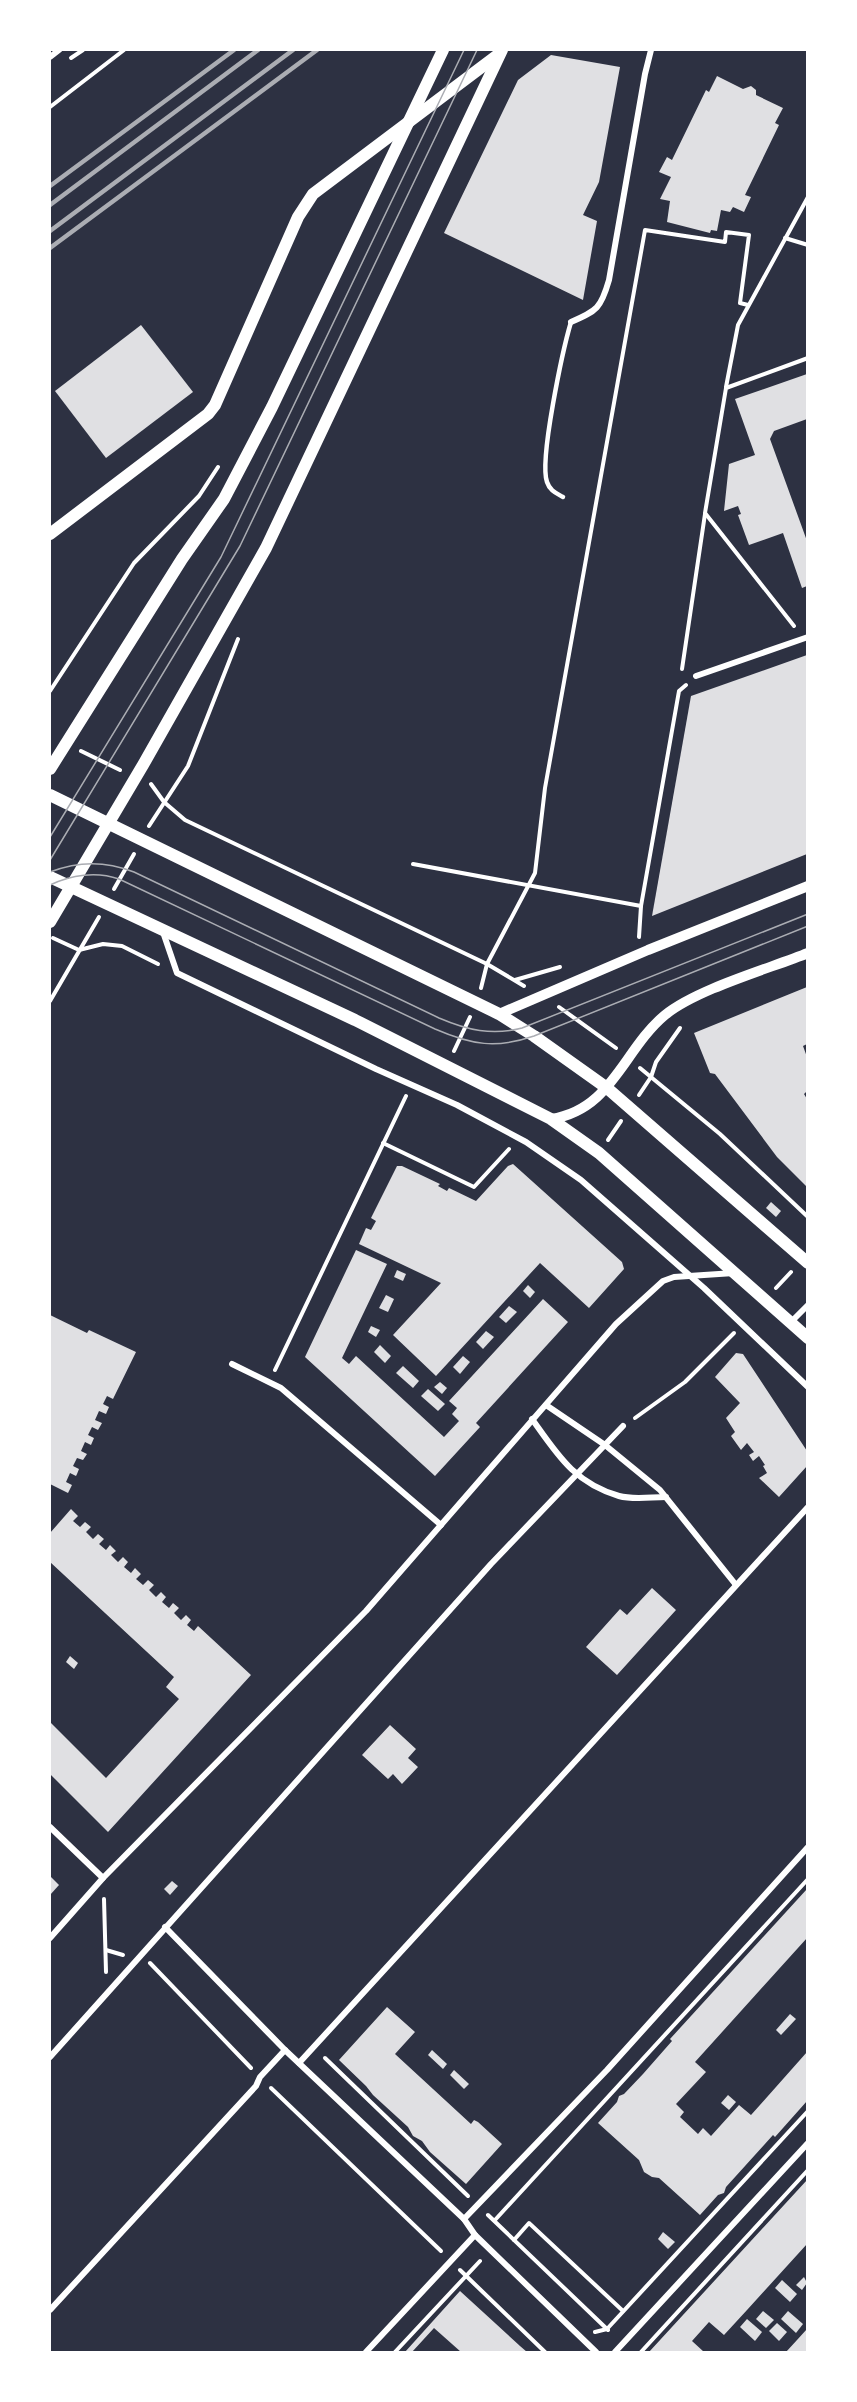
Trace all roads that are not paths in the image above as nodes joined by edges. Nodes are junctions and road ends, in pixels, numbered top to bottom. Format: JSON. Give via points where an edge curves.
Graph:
{"nodes":[{"id":1,"x":59,"y":50,"type":"edge"},
{"id":2,"x":442,"y":50,"type":"edge"},
{"id":3,"x":503,"y":50,"type":"edge"},
{"id":4,"x":651,"y":50,"type":"edge"},
{"id":5,"x":50,"y":57,"type":"edge"},
{"id":6,"x":571,"y":322,"type":"joint"},
{"id":7,"x":563,"y":497,"type":"dead end"},
{"id":8,"x":50,"y":534,"type":"edge"},
{"id":9,"x":806,"y":638,"type":"edge"},
{"id":10,"x":696,"y":676,"type":"road end"},
{"id":11,"x":50,"y":770,"type":"edge"},
{"id":12,"x":50,"y":795,"type":"edge"},
{"id":13,"x":107,"y":823,"type":"junction"},
{"id":14,"x":50,"y":877,"type":"edge"},
{"id":15,"x":807,"y":886,"type":"edge"},
{"id":16,"x":69,"y":887,"type":"junction"},
{"id":17,"x":50,"y":922,"type":"edge"},
{"id":18,"x":162,"y":929,"type":"junction"},
{"id":19,"x":807,"y":953,"type":"edge"},
{"id":20,"x":499,"y":1014,"type":"junction"},
{"id":21,"x":607,"y":1088,"type":"junction"},
{"id":22,"x":551,"y":1119,"type":"junction"},
{"id":23,"x":805,"y":1261,"type":"edge"},
{"id":24,"x":735,"y":1273,"type":"junction"},
{"id":25,"x":691,"y":1277,"type":"junction"},
{"id":26,"x":807,"y":1305,"type":"edge"},
{"id":27,"x":790,"y":1323,"type":"junction"},
{"id":28,"x":807,"y":1338,"type":"edge"},
{"id":29,"x":232,"y":1364,"type":"dead end"},
{"id":30,"x":807,"y":1387,"type":"edge"},
{"id":31,"x":546,"y":1405,"type":"junction"},
{"id":32,"x":532,"y":1419,"type":"junction"},
{"id":33,"x":623,"y":1426,"type":"road end"},
{"id":34,"x":605,"y":1445,"type":"junction"},
{"id":35,"x":576,"y":1475,"type":"junction"},
{"id":36,"x":666,"y":1497,"type":"junction"},
{"id":37,"x":807,"y":1507,"type":"edge"},
{"id":38,"x":441,"y":1525,"type":"junction"},
{"id":39,"x":736,"y":1585,"type":"junction"},
{"id":40,"x":50,"y":1827,"type":"edge"},
{"id":41,"x":807,"y":1847,"type":"edge"},
{"id":42,"x":103,"y":1878,"type":"junction"},
{"id":43,"x":165,"y":1927,"type":"junction"},
{"id":44,"x":50,"y":1938,"type":"edge"},
{"id":45,"x":285,"y":2050,"type":"junction"},
{"id":46,"x":50,"y":2057,"type":"edge"},
{"id":47,"x":299,"y":2063,"type":"junction"},
{"id":48,"x":807,"y":2143,"type":"edge"},
{"id":49,"x":464,"y":2219,"type":"junction"},
{"id":50,"x":475,"y":2235,"type":"junction"},
{"id":51,"x":50,"y":2310,"type":"edge"},
{"id":52,"x":366,"y":2352,"type":"edge"},
{"id":53,"x":596,"y":2352,"type":"edge"},
{"id":54,"x":615,"y":2352,"type":"edge"}],
"edges":[{"from":1,"to":5,"type":"street"},
{"from":2,"to":11,"type":"main road","via":[[224,499]]},
{"from":3,"to":8,"type":"main road","via":[[313,194],[298,217],[215,405]]},
{"from":3,"to":13,"type":"main road","via":[[271,537]]},
{"from":4,"to":6,"type":"street","via":[[603,300],[596,310]]},
{"from":6,"to":7,"type":"lane","via":[[546,454],[548,486]]},
{"from":9,"to":10,"type":"street"},
{"from":12,"to":13,"type":"main road"},
{"from":13,"to":16,"type":"main road"},
{"from":13,"to":20,"type":"main road"},
{"from":14,"to":16,"type":"main road"},
{"from":15,"to":20,"type":"street"},
{"from":16,"to":17,"type":"main road"},
{"from":16,"to":18,"type":"main road"},
{"from":18,"to":22,"type":"main road"},
{"from":18,"to":25,"type":"street","via":[[177,973],[520,1138],[581,1180]]},
{"from":19,"to":21,"type":"street","via":[[703,994],[666,1014]]},
{"from":20,"to":21,"type":"main road"},
{"from":21,"to":22,"type":"street","via":[[582,1110]]},
{"from":21,"to":23,"type":"main road"},
{"from":22,"to":24,"type":"main road","via":[[599,1153]]},
{"from":24,"to":25,"type":"street"},
{"from":24,"to":27,"type":"main road"},
{"from":25,"to":30,"type":"street"},
{"from":25,"to":31,"type":"street","via":[[663,1281],[616,1324]]},
{"from":26,"to":27,"type":"street"},
{"from":27,"to":28,"type":"main road"},
{"from":29,"to":38,"type":"street","via":[[281,1388]]},
{"from":31,"to":32,"type":"street"},
{"from":31,"to":34,"type":"street"},
{"from":32,"to":35,"type":"street"},
{"from":32,"to":38,"type":"street"},
{"from":33,"to":34,"type":"street"},
{"from":34,"to":35,"type":"street"},
{"from":34,"to":36,"type":"street"},
{"from":35,"to":36,"type":"street","via":[[619,1496]]},
{"from":35,"to":43,"type":"street","via":[[491,1564]]},
{"from":36,"to":39,"type":"street"},
{"from":37,"to":39,"type":"street"},
{"from":38,"to":42,"type":"street","via":[[366,1611]]},
{"from":39,"to":47,"type":"street"},
{"from":40,"to":42,"type":"street"},
{"from":41,"to":49,"type":"street","via":[[607,2070]]},
{"from":42,"to":44,"type":"street"},
{"from":43,"to":45,"type":"street"},
{"from":43,"to":46,"type":"street"},
{"from":45,"to":47,"type":"street"},
{"from":45,"to":51,"type":"street"},
{"from":47,"to":49,"type":"street"},
{"from":48,"to":54,"type":"street"},
{"from":49,"to":50,"type":"street"},
{"from":50,"to":52,"type":"street"},
{"from":50,"to":53,"type":"street"}]}
